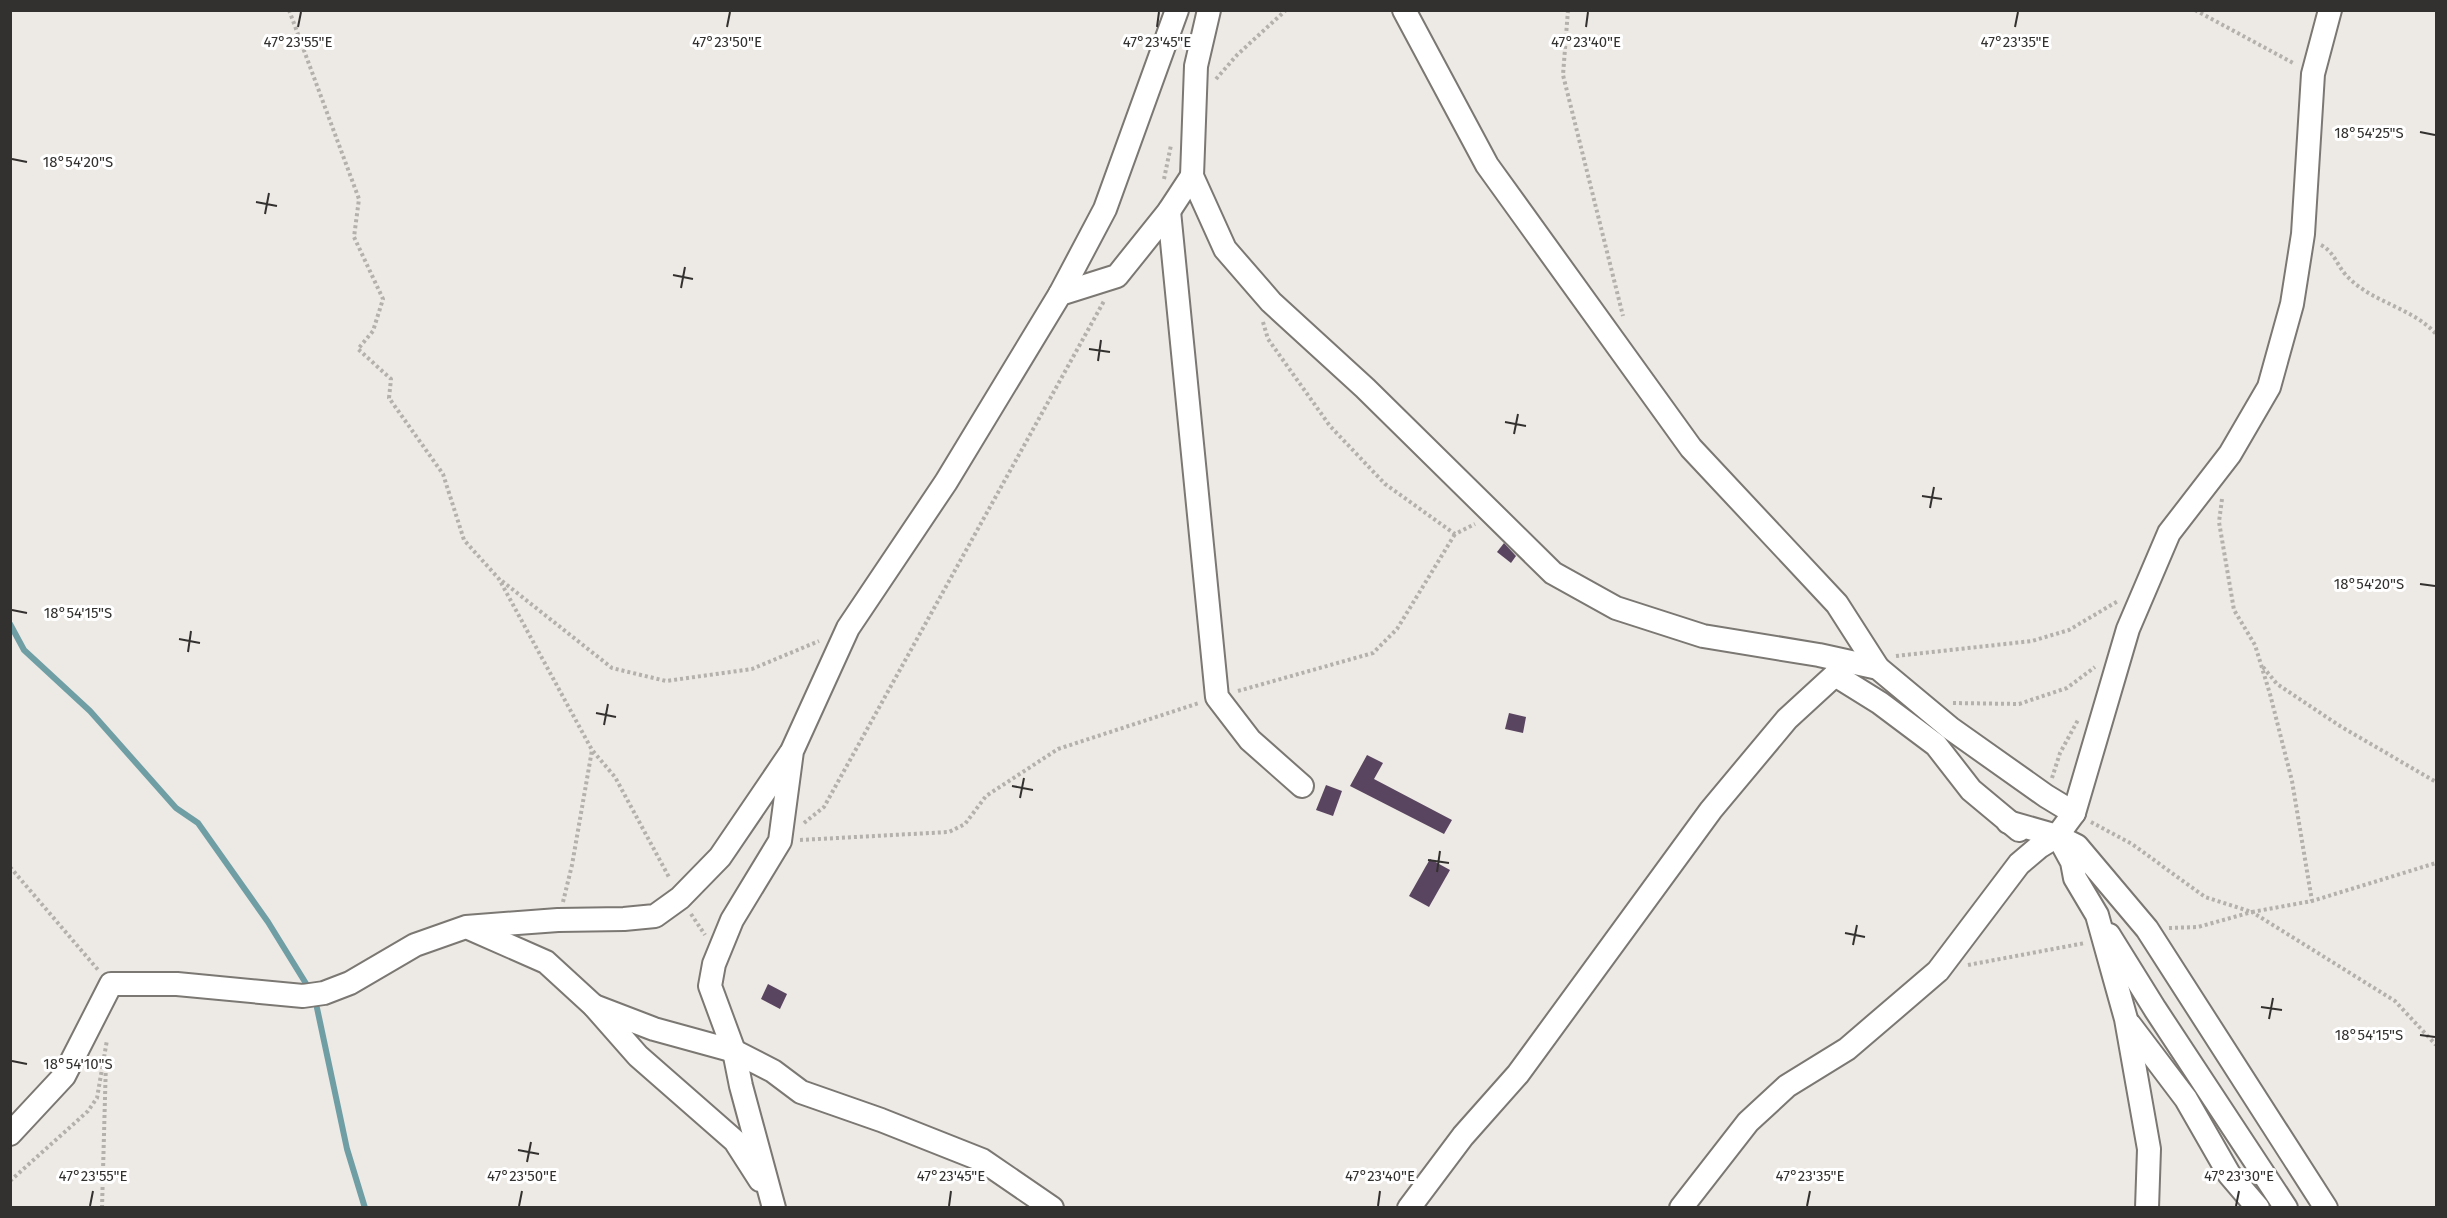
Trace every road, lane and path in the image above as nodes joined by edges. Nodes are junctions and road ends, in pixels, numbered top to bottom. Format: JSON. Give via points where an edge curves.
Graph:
{"nodes":[{"id":1,"x":289,"y":10,"type":"edge"},
{"id":2,"x":1179,"y":10,"type":"edge"},
{"id":3,"x":1209,"y":10,"type":"edge"},
{"id":4,"x":1286,"y":10,"type":"edge"},
{"id":5,"x":1404,"y":10,"type":"edge"},
{"id":6,"x":1568,"y":10,"type":"edge"},
{"id":7,"x":2195,"y":10,"type":"edge"},
{"id":8,"x":2330,"y":10,"type":"edge"},
{"id":9,"x":1196,"y":66,"type":"junction"},
{"id":10,"x":2313,"y":74,"type":"junction"},
{"id":11,"x":1194,"y":108,"type":"junction"},
{"id":12,"x":1172,"y":139,"type":"dead end"},
{"id":13,"x":1192,"y":176,"type":"junction"},
{"id":14,"x":1164,"y":181,"type":"dead end"},
{"id":15,"x":1169,"y":211,"type":"junction"},
{"id":16,"x":2303,"y":234,"type":"junction"},
{"id":17,"x":1117,"y":276,"type":"junction"},
{"id":18,"x":1060,"y":294,"type":"junction"},
{"id":19,"x":1261,"y":317,"type":"dead end"},
{"id":20,"x":1625,"y":323,"type":"dead end"},
{"id":21,"x":2436,"y":334,"type":"edge"},
{"id":22,"x":2224,"y":488,"type":"dead end"},
{"id":23,"x":1494,"y":514,"type":"junction"},
{"id":24,"x":1455,"y":534,"type":"junction"},
{"id":25,"x":499,"y":579,"type":"junction"},
{"id":26,"x":2119,"y":600,"type":"dead end"},
{"id":27,"x":848,"y":628,"type":"junction"},
{"id":28,"x":2101,"y":662,"type":"dead end"},
{"id":29,"x":1875,"y":663,"type":"junction"},
{"id":30,"x":2262,"y":666,"type":"junction"},
{"id":31,"x":1841,"y":669,"type":"junction"},
{"id":32,"x":1217,"y":697,"type":"junction"},
{"id":33,"x":1951,"y":703,"type":"dead end"},
{"id":34,"x":592,"y":750,"type":"junction"},
{"id":35,"x":792,"y":751,"type":"junction"},
{"id":36,"x":2436,"y":782,"type":"edge"},
{"id":37,"x":1302,"y":786,"type":"dead end"},
{"id":38,"x":2046,"y":796,"type":"junction"},
{"id":39,"x":2074,"y":813,"type":"junction"},
{"id":40,"x":780,"y":841,"type":"junction"},
{"id":41,"x":2048,"y":841,"type":"junction"},
{"id":42,"x":2436,"y":863,"type":"edge"},
{"id":43,"x":10,"y":867,"type":"edge"},
{"id":44,"x":680,"y":898,"type":"junction"},
{"id":45,"x":2312,"y":901,"type":"junction"},
{"id":46,"x":2252,"y":912,"type":"junction"},
{"id":47,"x":2097,"y":915,"type":"junction"},
{"id":48,"x":558,"y":920,"type":"junction"},
{"id":49,"x":466,"y":927,"type":"junction"},
{"id":50,"x":714,"y":964,"type":"junction"},
{"id":51,"x":111,"y":984,"type":"junction"},
{"id":52,"x":594,"y":1006,"type":"junction"},
{"id":53,"x":2126,"y":1019,"type":"junction"},
{"id":54,"x":2436,"y":1045,"type":"edge"},
{"id":55,"x":106,"y":1048,"type":"dead end"},
{"id":56,"x":734,"y":1051,"type":"junction"},
{"id":57,"x":10,"y":1134,"type":"edge"},
{"id":58,"x":765,"y":1195,"type":"edge"},
{"id":59,"x":102,"y":1208,"type":"edge"},
{"id":60,"x":1052,"y":1208,"type":"edge"},
{"id":61,"x":1409,"y":1208,"type":"edge"},
{"id":62,"x":1681,"y":1208,"type":"edge"},
{"id":63,"x":2146,"y":1208,"type":"edge"},
{"id":64,"x":2258,"y":1208,"type":"edge"},
{"id":65,"x":2286,"y":1208,"type":"edge"},
{"id":66,"x":2326,"y":1208,"type":"edge"}],
"edges":[{"from":1,"to":25,"type":"path","via":[[359,200],[354,237],[383,299],[373,331],[358,349],[391,379],[389,398],[443,474],[464,540]]},
{"from":2,"to":9,"type":"street"},
{"from":2,"to":18,"type":"street","via":[[1105,209]]},
{"from":3,"to":9,"type":"street"},
{"from":4,"to":11,"type":"path","via":[[1237,55]]},
{"from":5,"to":29,"type":"street","via":[[1487,165],[1691,448],[1837,604]]},
{"from":6,"to":20,"type":"path","via":[[1563,75]]},
{"from":7,"to":10,"type":"path"},
{"from":8,"to":10,"type":"street"},
{"from":9,"to":11,"type":"street"},
{"from":10,"to":16,"type":"street"},
{"from":11,"to":13,"type":"street"},
{"from":12,"to":14,"type":"path"},
{"from":13,"to":15,"type":"street"},
{"from":13,"to":23,"type":"street","via":[[1225,249],[1258,288]]},
{"from":15,"to":17,"type":"street"},
{"from":15,"to":32,"type":"street"},
{"from":16,"to":21,"type":"path","via":[[2331,250],[2345,274],[2366,290]]},
{"from":16,"to":39,"type":"street","via":[[2292,304],[2269,387],[2229,454],[2169,532],[2128,629]]},
{"from":17,"to":18,"type":"street"},
{"from":17,"to":40,"type":"path","via":[[824,807]]},
{"from":18,"to":27,"type":"street","via":[[946,482]]},
{"from":19,"to":24,"type":"path","via":[[1268,339],[1329,426],[1385,484]]},
{"from":22,"to":30,"type":"path","via":[[2218,522],[2234,610],[2255,645]]},
{"from":23,"to":24,"type":"path"},
{"from":23,"to":31,"type":"street","via":[[1553,573],[1616,608],[1703,636],[1819,655]]},
{"from":24,"to":32,"type":"path","via":[[1397,629],[1373,653]]},
{"from":25,"to":27,"type":"path","via":[[612,668],[666,681],[752,669]]},
{"from":25,"to":34,"type":"path"},
{"from":26,"to":29,"type":"path","via":[[2069,630],[2032,641]]},
{"from":27,"to":35,"type":"street"},
{"from":28,"to":33,"type":"path","via":[[2067,688],[2019,704]]},
{"from":29,"to":31,"type":"street"},
{"from":29,"to":38,"type":"street","via":[[1950,728]]},
{"from":30,"to":36,"type":"path","via":[[2277,684],[2340,726]]},
{"from":30,"to":45,"type":"path","via":[[2292,781]]},
{"from":31,"to":41,"type":"street","via":[[1936,745],[1971,790],[2008,822]]},
{"from":31,"to":61,"type":"street","via":[[1786,719],[1711,810],[1518,1074],[1463,1136]]},
{"from":32,"to":37,"type":"street","via":[[1250,740]]},
{"from":32,"to":40,"type":"path","via":[[1058,749],[986,796],[965,824],[950,832]]},
{"from":34,"to":44,"type":"path","via":[[615,777]]},
{"from":34,"to":48,"type":"path"},
{"from":35,"to":40,"type":"street"},
{"from":35,"to":44,"type":"street","via":[[720,856]]},
{"from":38,"to":39,"type":"street"},
{"from":38,"to":41,"type":"street"},
{"from":39,"to":41,"type":"street"},
{"from":39,"to":46,"type":"path","via":[[2132,844],[2205,897]]},
{"from":40,"to":50,"type":"street","via":[[732,920]]},
{"from":41,"to":47,"type":"street"},
{"from":41,"to":62,"type":"street","via":[[2019,864],[1938,971],[1847,1049],[1787,1086],[1748,1122]]},
{"from":41,"to":66,"type":"street","via":[[2077,846],[2147,929]]},
{"from":42,"to":45,"type":"path"},
{"from":43,"to":51,"type":"path"},
{"from":44,"to":48,"type":"street","via":[[655,916]]},
{"from":44,"to":50,"type":"path","via":[[705,935]]},
{"from":45,"to":46,"type":"path"},
{"from":46,"to":54,"type":"path","via":[[2395,1001]]},
{"from":47,"to":53,"type":"street"},
{"from":47,"to":65,"type":"street"},
{"from":48,"to":49,"type":"street"},
{"from":49,"to":51,"type":"street","via":[[415,945],[350,983],[324,993],[303,996],[177,984]]},
{"from":49,"to":52,"type":"street","via":[[546,962]]},
{"from":50,"to":56,"type":"street","via":[[710,986]]},
{"from":51,"to":57,"type":"street","via":[[64,1076]]},
{"from":52,"to":56,"type":"street","via":[[654,1029]]},
{"from":52,"to":58,"type":"street","via":[[598,1032],[694,1116]]},
{"from":53,"to":63,"type":"street","via":[[2149,1149]]},
{"from":53,"to":64,"type":"street","via":[[2186,1099],[2229,1174]]},
{"from":55,"to":59,"type":"path"},
{"from":56,"to":58,"type":"street"},
{"from":56,"to":60,"type":"street","via":[[773,1071],[801,1092],[982,1160]]}]}
